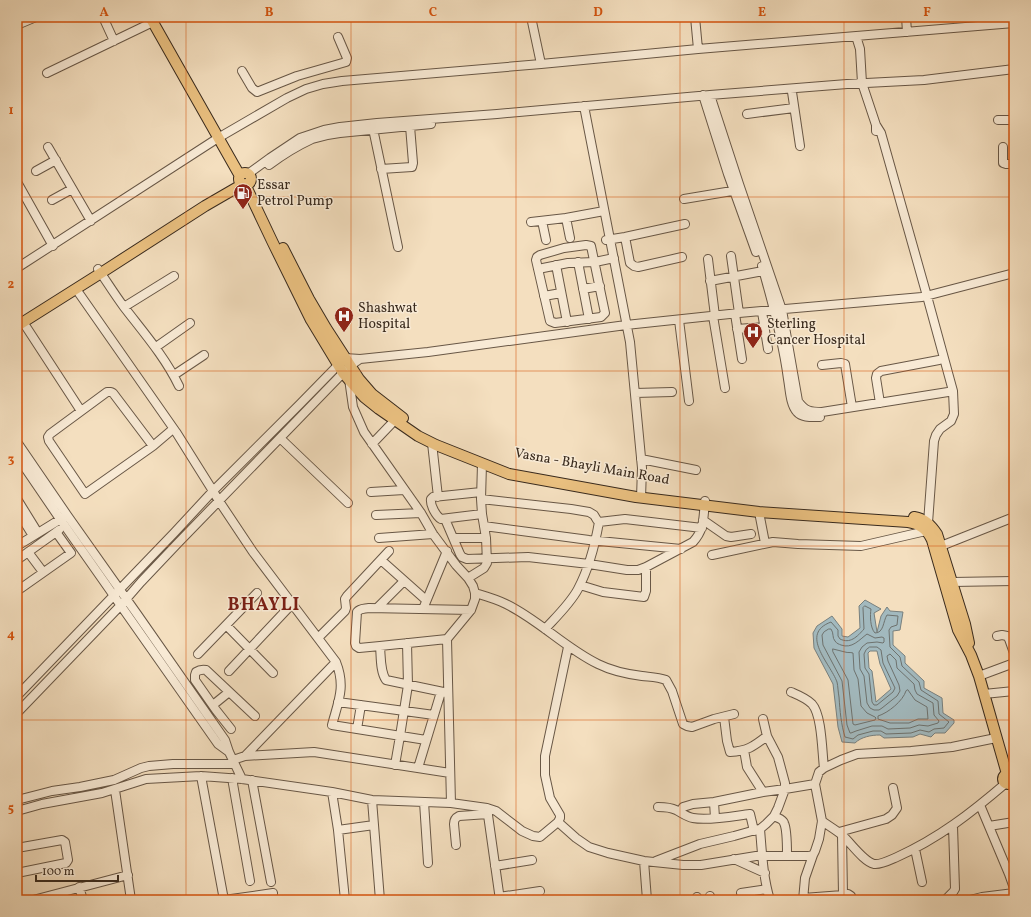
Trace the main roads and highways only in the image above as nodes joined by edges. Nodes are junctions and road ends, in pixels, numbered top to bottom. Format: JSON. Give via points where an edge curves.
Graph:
{"nodes":[{"id":1,"x":153,"y":19,"type":"edge"},
{"id":2,"x":245,"y":179,"type":"junction"},
{"id":3,"x":99,"y":271,"type":"junction"},
{"id":4,"x":19,"y":323,"type":"edge"},
{"id":5,"x":345,"y":368,"type":"junction"},
{"id":6,"x":639,"y":495,"type":"junction"},
{"id":7,"x":705,"y":503,"type":"junction"},
{"id":8,"x":927,"y":527,"type":"junction"},
{"id":9,"x":971,"y":655,"type":"junction"},
{"id":10,"x":1010,"y":779,"type":"edge"}],
"edges":[{"from":1,"to":2,"type":"main road","name":"Vasna - Bhayli Main Road"},
{"from":2,"to":3,"type":"main road"},
{"from":2,"to":5,"type":"main road","name":"Vasna - Bhayli Main Road"},
{"from":3,"to":4,"type":"main road"},
{"from":3,"to":4,"type":"main road","via":[[76,289]]},
{"from":5,"to":6,"type":"main road","name":"Vasna - Bhayli Main Road","via":[[382,402],[440,440],[510,468]]},
{"from":5,"to":6,"type":"main road","name":"Vasna - Bhayli Main Road","via":[[364,397],[418,436],[432,443],[509,474]]},
{"from":6,"to":7,"type":"main road","name":"Vasna - Bhayli Main Road"},
{"from":7,"to":8,"type":"main road","name":"Vasna - Bhayli Main Road","via":[[759,512],[908,522]]},
{"from":7,"to":8,"type":"main road","name":"Vasna - Bhayli Main Road","via":[[909,516],[919,518]]},
{"from":8,"to":9,"type":"main road","name":"Vasna - Bhayli Main Road","via":[[958,630]]},
{"from":8,"to":9,"type":"main road","name":"Vasna - Bhayli Main Road","via":[[934,528],[937,534],[965,624]]},
{"from":9,"to":10,"type":"main road","name":"Vasna - Bhayli Main Road"}]}
